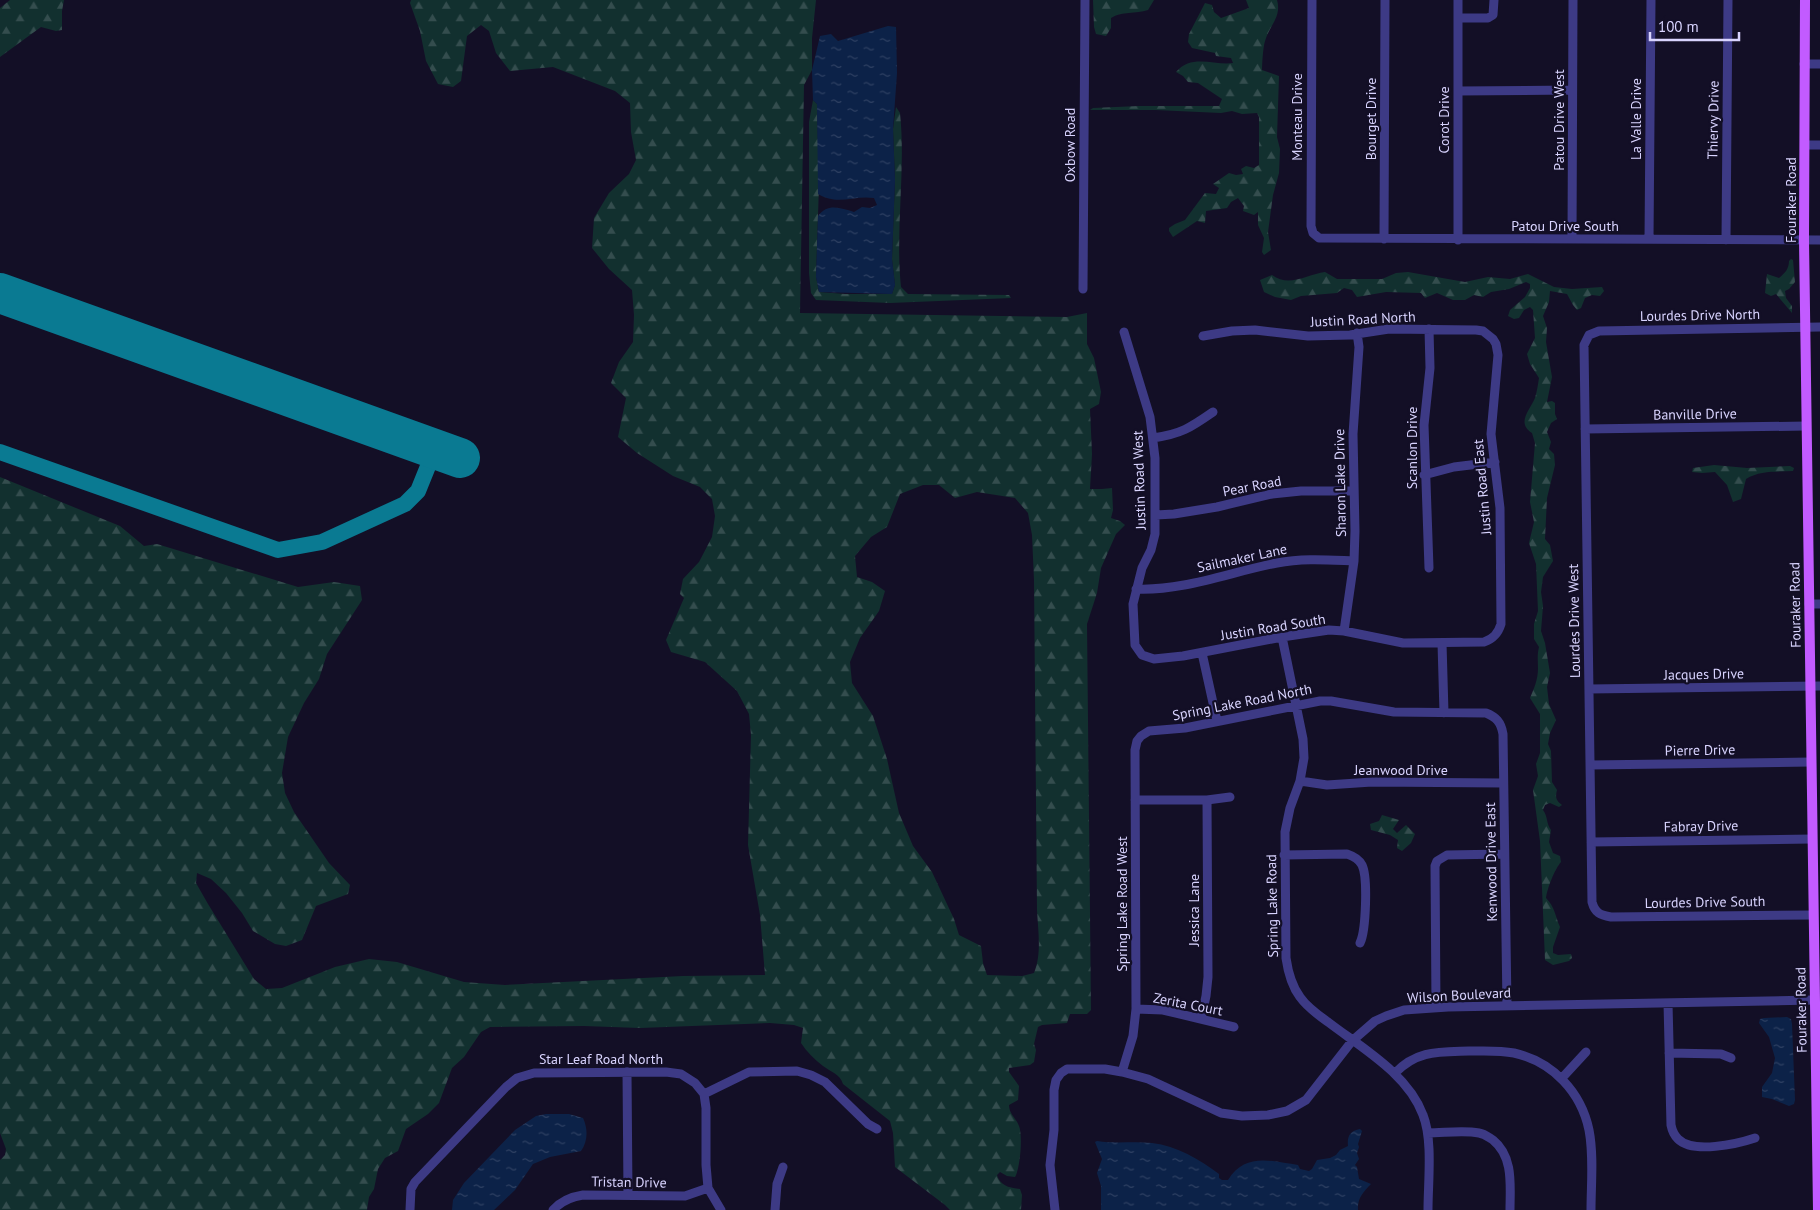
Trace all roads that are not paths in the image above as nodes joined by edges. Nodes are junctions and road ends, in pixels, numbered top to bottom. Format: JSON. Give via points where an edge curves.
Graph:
{"nodes":[{"id":1,"x":1086,"y":0,"type":"edge"},
{"id":2,"x":1312,"y":0,"type":"edge"},
{"id":3,"x":1385,"y":0,"type":"edge"},
{"id":4,"x":1458,"y":0,"type":"edge"},
{"id":5,"x":1494,"y":0,"type":"edge"},
{"id":6,"x":1573,"y":0,"type":"edge"},
{"id":7,"x":1651,"y":0,"type":"edge"},
{"id":8,"x":1728,"y":0,"type":"edge"},
{"id":9,"x":1805,"y":0,"type":"edge"},
{"id":10,"x":1458,"y":18,"type":"junction"},
{"id":11,"x":1804,"y":64,"type":"junction"},
{"id":12,"x":1820,"y":64,"type":"edge"},
{"id":13,"x":1572,"y":90,"type":"junction"},
{"id":14,"x":1458,"y":91,"type":"junction"},
{"id":15,"x":1805,"y":145,"type":"junction"},
{"id":16,"x":1820,"y":145,"type":"edge"},
{"id":17,"x":1313,"y":233,"type":"joint"},
{"id":18,"x":1384,"y":239,"type":"junction"},
{"id":19,"x":1649,"y":239,"type":"junction"},
{"id":20,"x":1458,"y":240,"type":"junction"},
{"id":21,"x":1572,"y":240,"type":"junction"},
{"id":22,"x":1726,"y":240,"type":"junction"},
{"id":23,"x":1804,"y":240,"type":"junction"},
{"id":24,"x":1820,"y":240,"type":"edge"},
{"id":25,"x":1083,"y":289,"type":"dead end"},
{"id":26,"x":1806,"y":327,"type":"junction"},
{"id":27,"x":1820,"y":327,"type":"edge"},
{"id":28,"x":1430,"y":329,"type":"junction"},
{"id":29,"x":1595,"y":331,"type":"joint"},
{"id":30,"x":1124,"y":332,"type":"dead end"},
{"id":31,"x":1357,"y":333,"type":"junction"},
{"id":32,"x":1203,"y":336,"type":"dead end"},
{"id":33,"x":1493,"y":339,"type":"joint"},
{"id":34,"x":1213,"y":412,"type":"dead end"},
{"id":35,"x":1806,"y":426,"type":"junction"},
{"id":36,"x":1585,"y":429,"type":"junction"},
{"id":37,"x":1153,"y":438,"type":"junction"},
{"id":38,"x":1495,"y":462,"type":"junction"},
{"id":39,"x":1424,"y":475,"type":"junction"},
{"id":40,"x":1354,"y":491,"type":"junction"},
{"id":41,"x":1156,"y":515,"type":"junction"},
{"id":42,"x":1354,"y":561,"type":"junction"},
{"id":43,"x":1429,"y":568,"type":"dead end"},
{"id":44,"x":1136,"y":589,"type":"junction"},
{"id":45,"x":1809,"y":604,"type":"junction"},
{"id":46,"x":1820,"y":604,"type":"edge"},
{"id":47,"x":1344,"y":632,"type":"junction"},
{"id":48,"x":1496,"y":634,"type":"joint"},
{"id":49,"x":1282,"y":637,"type":"junction"},
{"id":50,"x":1442,"y":643,"type":"junction"},
{"id":51,"x":1202,"y":652,"type":"junction"},
{"id":52,"x":1142,"y":655,"type":"joint"},
{"id":53,"x":1815,"y":686,"type":"edge"},
{"id":54,"x":1589,"y":689,"type":"junction"},
{"id":55,"x":1295,"y":706,"type":"junction"},
{"id":56,"x":1444,"y":713,"type":"junction"},
{"id":57,"x":1496,"y":719,"type":"joint"},
{"id":58,"x":1217,"y":721,"type":"junction"},
{"id":59,"x":1141,"y":736,"type":"joint"},
{"id":60,"x":1811,"y":762,"type":"junction"},
{"id":61,"x":1590,"y":765,"type":"junction"},
{"id":62,"x":1300,"y":781,"type":"junction"},
{"id":63,"x":1503,"y":783,"type":"junction"},
{"id":64,"x":1230,"y":797,"type":"dead end"},
{"id":65,"x":1135,"y":800,"type":"junction"},
{"id":66,"x":1207,"y":800,"type":"junction"},
{"id":67,"x":1812,"y":838,"type":"junction"},
{"id":68,"x":1591,"y":842,"type":"junction"},
{"id":69,"x":1504,"y":854,"type":"junction"},
{"id":70,"x":1284,"y":855,"type":"junction"},
{"id":71,"x":1816,"y":867,"type":"edge"},
{"id":72,"x":1598,"y":913,"type":"joint"},
{"id":73,"x":1813,"y":914,"type":"junction"},
{"id":74,"x":1360,"y":943,"type":"dead end"},
{"id":75,"x":1817,"y":1000,"type":"edge"},
{"id":76,"x":1668,"y":1003,"type":"junction"},
{"id":77,"x":1507,"y":1006,"type":"junction"},
{"id":78,"x":1436,"y":1007,"type":"junction"},
{"id":79,"x":1136,"y":1009,"type":"junction"},
{"id":80,"x":1201,"y":1019,"type":"junction"},
{"id":81,"x":1234,"y":1027,"type":"dead end"},
{"id":82,"x":1352,"y":1041,"type":"junction"},
{"id":83,"x":1586,"y":1052,"type":"dead end"},
{"id":84,"x":1669,"y":1053,"type":"junction"},
{"id":85,"x":1731,"y":1058,"type":"dead end"},
{"id":86,"x":627,"y":1072,"type":"junction"},
{"id":87,"x":1122,"y":1072,"type":"junction"},
{"id":88,"x":1395,"y":1073,"type":"junction"},
{"id":89,"x":1562,"y":1078,"type":"junction"},
{"id":90,"x":704,"y":1094,"type":"junction"},
{"id":91,"x":877,"y":1129,"type":"dead end"},
{"id":92,"x":1428,"y":1133,"type":"junction"},
{"id":93,"x":1755,"y":1138,"type":"dead end"},
{"id":94,"x":783,"y":1167,"type":"dead end"},
{"id":95,"x":708,"y":1188,"type":"junction"},
{"id":96,"x":628,"y":1195,"type":"junction"},
{"id":97,"x":410,"y":1210,"type":"edge"},
{"id":98,"x":552,"y":1210,"type":"edge"},
{"id":99,"x":721,"y":1210,"type":"edge"},
{"id":100,"x":776,"y":1210,"type":"edge"},
{"id":101,"x":1055,"y":1210,"type":"edge"},
{"id":102,"x":1428,"y":1210,"type":"edge"},
{"id":103,"x":1510,"y":1210,"type":"edge"},
{"id":104,"x":1591,"y":1210,"type":"edge"},
{"id":105,"x":1818,"y":1210,"type":"edge"}],
"edges":[{"from":1,"to":25,"type":"street","name":"Oxbow Road"},
{"from":2,"to":17,"type":"street","name":"Monteau Drive"},
{"from":3,"to":18,"type":"street","name":"Bourget Drive"},
{"from":4,"to":10,"type":"street","name":"Corot Drive"},
{"from":5,"to":10,"type":"street","via":[[1493,15],[1488,18]]},
{"from":6,"to":13,"type":"street","name":"Patou Drive West"},
{"from":7,"to":19,"type":"street","name":"La Valle Drive"},
{"from":8,"to":22,"type":"street","name":"Thiervy Drive"},
{"from":9,"to":11,"type":"main road","name":"Fouraker Road"},
{"from":10,"to":14,"type":"street","name":"Corot Drive"},
{"from":11,"to":12,"type":"street"},
{"from":11,"to":15,"type":"main road","name":"Fouraker Road"},
{"from":13,"to":14,"type":"street"},
{"from":13,"to":21,"type":"street","name":"Patou Drive West"},
{"from":14,"to":20,"type":"street","name":"Corot Drive"},
{"from":15,"to":16,"type":"street"},
{"from":15,"to":23,"type":"main road","name":"Fouraker Road"},
{"from":17,"to":18,"type":"street","name":"Patou Drive South","via":[[1324,240]]},
{"from":18,"to":20,"type":"street","name":"Patou Drive South"},
{"from":19,"to":21,"type":"street","name":"Patou Drive South"},
{"from":19,"to":22,"type":"street","name":"Patou Drive South"},
{"from":20,"to":21,"type":"street","name":"Patou Drive South"},
{"from":22,"to":23,"type":"street","name":"Patou Drive South"},
{"from":23,"to":24,"type":"street","name":"Patou Drive South"},
{"from":23,"to":26,"type":"main road","name":"Fouraker Road"},
{"from":26,"to":27,"type":"street","name":"Lourdes Drive North"},
{"from":26,"to":29,"type":"street","name":"Lourdes Drive North"},
{"from":26,"to":35,"type":"main road","name":"Fouraker Road"},
{"from":28,"to":31,"type":"street","name":"Justin Road North"},
{"from":28,"to":33,"type":"street","name":"Justin Road North","via":[[1480,330]]},
{"from":28,"to":39,"type":"street","name":"Scanlon Drive"},
{"from":29,"to":36,"type":"street","name":"Lourdes Drive West","via":[[1584,345]]},
{"from":30,"to":37,"type":"street","name":"Justin Road West","via":[[1150,417]]},
{"from":31,"to":32,"type":"street","name":"Justin Road North","via":[[1308,336],[1255,330]]},
{"from":31,"to":40,"type":"street","name":"Sharon Lake Drive"},
{"from":33,"to":38,"type":"street","name":"Justin Road East","via":[[1498,355],[1491,434]]},
{"from":34,"to":37,"type":"street","via":[[1175,435]]},
{"from":35,"to":36,"type":"street","name":"Banville Drive"},
{"from":35,"to":45,"type":"main road","name":"Fouraker Road"},
{"from":36,"to":54,"type":"street","name":"Lourdes Drive West"},
{"from":37,"to":41,"type":"street","name":"Justin Road West"},
{"from":38,"to":39,"type":"street"},
{"from":38,"to":48,"type":"street","name":"Justin Road East","via":[[1501,546],[1501,624]]},
{"from":39,"to":43,"type":"street","name":"Scanlon Drive"},
{"from":40,"to":41,"type":"street","name":"Pear Road","via":[[1272,494],[1217,507]]},
{"from":40,"to":42,"type":"street","name":"Sharon Lake Drive"},
{"from":41,"to":44,"type":"street","name":"Justin Road West","via":[[1151,550]]},
{"from":42,"to":44,"type":"street","name":"Sailmaker Lane","via":[[1306,559],[1176,587]]},
{"from":42,"to":47,"type":"street","name":"Sharon Lake Drive"},
{"from":44,"to":52,"type":"street","name":"Justin Road West","via":[[1133,616],[1135,645]]},
{"from":45,"to":46,"type":"street"},
{"from":45,"to":53,"type":"main road","name":"Fouraker Road"},
{"from":47,"to":49,"type":"street","name":"Justin Road South","via":[[1315,631]]},
{"from":47,"to":50,"type":"street","name":"Justin Road South","via":[[1387,641]]},
{"from":48,"to":50,"type":"street","name":"Justin Road South","via":[[1484,642]]},
{"from":49,"to":51,"type":"street","name":"Justin Road South"},
{"from":49,"to":55,"type":"street","name":"Spring Lake Road"},
{"from":50,"to":56,"type":"street"},
{"from":51,"to":52,"type":"street","name":"Justin Road South","via":[[1154,659]]},
{"from":51,"to":58,"type":"street"},
{"from":53,"to":54,"type":"street","name":"Jacques Drive"},
{"from":53,"to":60,"type":"main road","name":"Fouraker Road"},
{"from":54,"to":61,"type":"street","name":"Lourdes Drive West"},
{"from":55,"to":56,"type":"street","name":"Spring Lake Road North","via":[[1331,701],[1394,712]]},
{"from":55,"to":58,"type":"street","name":"Spring Lake Road North"},
{"from":55,"to":62,"type":"street","name":"Spring Lake Road","via":[[1303,748]]},
{"from":56,"to":57,"type":"street","name":"Spring Lake Road North","via":[[1486,712]]},
{"from":57,"to":63,"type":"street","name":"Kenwood Drive East","via":[[1503,734]]},
{"from":58,"to":59,"type":"street","name":"Spring Lake Road North","via":[[1185,728],[1156,729]]},
{"from":59,"to":65,"type":"street","name":"Spring Lake Road West","via":[[1135,750]]},
{"from":60,"to":61,"type":"street","name":"Pierre Drive"},
{"from":60,"to":67,"type":"main road","name":"Fouraker Road"},
{"from":61,"to":68,"type":"street","name":"Lourdes Drive West"},
{"from":62,"to":63,"type":"street","name":"Jeanwood Drive","via":[[1326,785]]},
{"from":62,"to":70,"type":"street","name":"Spring Lake Road","via":[[1286,824]]},
{"from":63,"to":69,"type":"street","name":"Kenwood Drive East"},
{"from":64,"to":66,"type":"street"},
{"from":65,"to":66,"type":"street"},
{"from":65,"to":79,"type":"street","name":"Spring Lake Road West"},
{"from":66,"to":80,"type":"street","name":"Jessica Lane","via":[[1208,976]]},
{"from":67,"to":68,"type":"street","name":"Fabray Drive"},
{"from":67,"to":71,"type":"main road","name":"Fouraker Road"},
{"from":68,"to":72,"type":"street","name":"Lourdes Drive West","via":[[1592,902]]},
{"from":69,"to":77,"type":"street","name":"Kenwood Drive East"},
{"from":69,"to":78,"type":"street","via":[[1447,854],[1435,866]]},
{"from":70,"to":74,"type":"street","via":[[1346,854],[1360,862],[1365,874],[1365,928]]},
{"from":70,"to":82,"type":"street","name":"Spring Lake Road","via":[[1288,972],[1307,1006]]},
{"from":71,"to":73,"type":"main road","name":"Fouraker Road"},
{"from":72,"to":73,"type":"street","name":"Lourdes Drive South","via":[[1611,917]]},
{"from":73,"to":75,"type":"main road","name":"Fouraker Road"},
{"from":75,"to":76,"type":"street","name":"Wilson Boulevard"},
{"from":75,"to":105,"type":"main road","name":"Fouraker Road"},
{"from":76,"to":77,"type":"street","name":"Wilson Boulevard"},
{"from":76,"to":84,"type":"street"},
{"from":77,"to":78,"type":"street","name":"Wilson Boulevard"},
{"from":78,"to":82,"type":"street","name":"Wilson Boulevard","via":[[1404,1010],[1386,1016]]},
{"from":79,"to":80,"type":"street","name":"Zerita Court","via":[[1163,1010]]},
{"from":79,"to":87,"type":"street","name":"Spring Lake Road West","via":[[1133,1036]]},
{"from":80,"to":81,"type":"street","name":"Zerita Court"},
{"from":82,"to":87,"type":"street","name":"Wilson Boulevard","via":[[1306,1100],[1287,1111],[1268,1116],[1221,1113],[1148,1079]]},
{"from":82,"to":88,"type":"street","name":"Spring Lake Road"},
{"from":83,"to":89,"type":"street"},
{"from":84,"to":85,"type":"street","via":[[1721,1054]]},
{"from":84,"to":93,"type":"street","via":[[1670,1124],[1679,1140],[1689,1145],[1716,1146]]},
{"from":86,"to":90,"type":"street","name":"Star Leaf Road North","via":[[682,1074]]},
{"from":86,"to":96,"type":"street"},
{"from":86,"to":97,"type":"street","name":"Star Leaf Road North","via":[[534,1073],[517,1078],[414,1182]]},
{"from":87,"to":101,"type":"street","name":"Wilson Boulevard","via":[[1074,1068],[1061,1073],[1056,1080],[1050,1165]]},
{"from":88,"to":89,"type":"street","via":[[1414,1058],[1433,1052],[1496,1051],[1526,1057]]},
{"from":88,"to":92,"type":"street","name":"Spring Lake Road","via":[[1410,1088]]},
{"from":89,"to":104,"type":"street","via":[[1577,1100],[1589,1130]]},
{"from":90,"to":91,"type":"street","via":[[750,1072],[797,1071],[825,1082]]},
{"from":90,"to":95,"type":"street"},
{"from":92,"to":102,"type":"street","name":"Spring Lake Road"},
{"from":92,"to":103,"type":"street","via":[[1478,1133],[1497,1143],[1508,1162]]},
{"from":94,"to":100,"type":"street","via":[[777,1184]]},
{"from":95,"to":96,"type":"street","name":"Tristan Drive","via":[[685,1196]]},
{"from":95,"to":99,"type":"street"},
{"from":96,"to":98,"type":"street","name":"Tristan Drive","via":[[570,1197]]}]}
